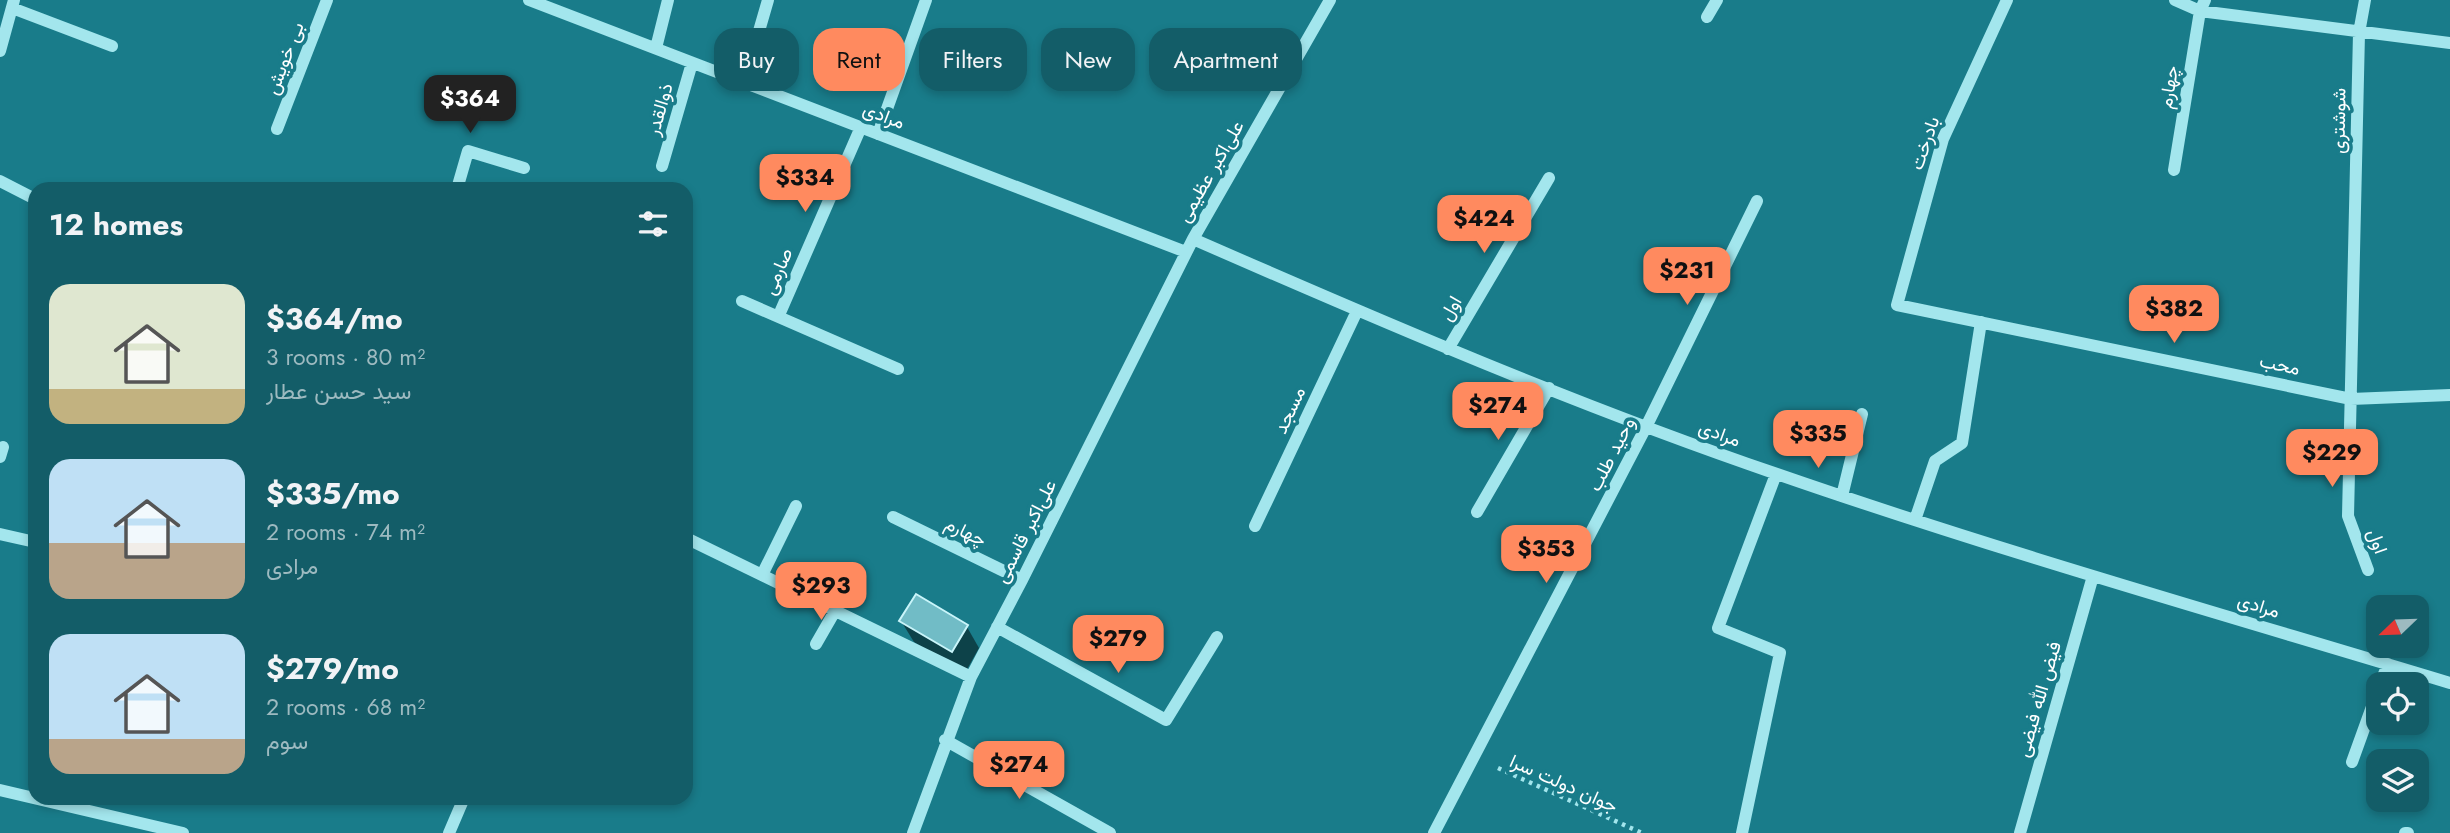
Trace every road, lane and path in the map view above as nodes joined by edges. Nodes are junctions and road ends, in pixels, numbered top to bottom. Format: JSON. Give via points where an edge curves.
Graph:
{"nodes":[{"id":1,"x":327,"y":0,"type":"edge"},
{"id":2,"x":529,"y":0,"type":"edge"},
{"id":3,"x":668,"y":0,"type":"edge"},
{"id":4,"x":768,"y":0,"type":"edge"},
{"id":5,"x":926,"y":0,"type":"edge"},
{"id":6,"x":1330,"y":0,"type":"edge"},
{"id":7,"x":1717,"y":0,"type":"edge"},
{"id":8,"x":2007,"y":0,"type":"edge"},
{"id":9,"x":2175,"y":0,"type":"edge"},
{"id":10,"x":2365,"y":0,"type":"edge"},
{"id":11,"x":13,"y":4,"type":"edge"},
{"id":12,"x":2203,"y":6,"type":"edge"},
{"id":13,"x":1707,"y":17,"type":"dead end"},
{"id":14,"x":760,"y":28,"type":"edge"},
{"id":15,"x":2360,"y":33,"type":"junction"},
{"id":16,"x":2450,"y":43,"type":"edge"},
{"id":17,"x":112,"y":46,"type":"dead end"},
{"id":18,"x":656,"y":48,"type":"junction"},
{"id":19,"x":0,"y":51,"type":"edge"},
{"id":20,"x":692,"y":63,"type":"junction"},
{"id":21,"x":714,"y":71,"type":"edge"},
{"id":22,"x":765,"y":91,"type":"edge"},
{"id":23,"x":861,"y":127,"type":"junction"},
{"id":24,"x":277,"y":129,"type":"dead end"},
{"id":25,"x":878,"y":134,"type":"junction"},
{"id":26,"x":662,"y":166,"type":"dead end"},
{"id":27,"x":524,"y":168,"type":"dead end"},
{"id":28,"x":2174,"y":170,"type":"dead end"},
{"id":29,"x":1549,"y":178,"type":"dead end"},
{"id":30,"x":0,"y":181,"type":"edge"},
{"id":31,"x":459,"y":182,"type":"edge"},
{"id":32,"x":28,"y":195,"type":"edge"},
{"id":33,"x":1757,"y":201,"type":"dead end"},
{"id":34,"x":1193,"y":239,"type":"junction"},
{"id":35,"x":1186,"y":252,"type":"junction"},
{"id":36,"x":742,"y":301,"type":"dead end"},
{"id":37,"x":1897,"y":305,"type":"joint"},
{"id":38,"x":1357,"y":311,"type":"junction"},
{"id":39,"x":779,"y":315,"type":"junction"},
{"id":40,"x":1981,"y":322,"type":"junction"},
{"id":41,"x":1448,"y":349,"type":"junction"},
{"id":42,"x":898,"y":369,"type":"dead end"},
{"id":43,"x":1549,"y":388,"type":"junction"},
{"id":44,"x":2450,"y":395,"type":"edge"},
{"id":45,"x":2351,"y":399,"type":"junction"},
{"id":46,"x":1861,"y":414,"type":"dead end"},
{"id":47,"x":1646,"y":427,"type":"junction"},
{"id":48,"x":1776,"y":474,"type":"junction"},
{"id":49,"x":1842,"y":496,"type":"junction"},
{"id":50,"x":796,"y":506,"type":"dead end"},
{"id":51,"x":1477,"y":512,"type":"dead end"},
{"id":52,"x":893,"y":517,"type":"dead end"},
{"id":53,"x":1914,"y":520,"type":"junction"},
{"id":54,"x":1255,"y":526,"type":"dead end"},
{"id":55,"x":0,"y":534,"type":"edge"},
{"id":56,"x":28,"y":540,"type":"edge"},
{"id":57,"x":693,"y":541,"type":"edge"},
{"id":58,"x":2368,"y":570,"type":"dead end"},
{"id":59,"x":761,"y":575,"type":"junction"},
{"id":60,"x":2093,"y":576,"type":"junction"},
{"id":61,"x":1023,"y":580,"type":"junction"},
{"id":62,"x":835,"y":611,"type":"junction"},
{"id":63,"x":997,"y":627,"type":"junction"},
{"id":64,"x":1217,"y":637,"type":"dead end"},
{"id":65,"x":816,"y":644,"type":"dead end"},
{"id":66,"x":2388,"y":664,"type":"junction"},
{"id":67,"x":2385,"y":672,"type":"edge"},
{"id":68,"x":971,"y":677,"type":"junction"},
{"id":69,"x":2450,"y":683,"type":"edge"},
{"id":70,"x":2366,"y":722,"type":"edge"},
{"id":71,"x":945,"y":740,"type":"junction"},
{"id":72,"x":1475,"y":758,"type":"junction"},
{"id":73,"x":2351,"y":762,"type":"dead end"},
{"id":74,"x":0,"y":790,"type":"edge"},
{"id":75,"x":28,"y":797,"type":"edge"},
{"id":76,"x":64,"y":805,"type":"edge"},
{"id":77,"x":461,"y":805,"type":"edge"},
{"id":78,"x":183,"y":833,"type":"edge"},
{"id":79,"x":449,"y":833,"type":"edge"},
{"id":80,"x":913,"y":833,"type":"edge"},
{"id":81,"x":1110,"y":833,"type":"edge"},
{"id":82,"x":1434,"y":833,"type":"edge"},
{"id":83,"x":1642,"y":833,"type":"edge"},
{"id":84,"x":1742,"y":833,"type":"edge"},
{"id":85,"x":2020,"y":833,"type":"edge"}],
"edges":[{"from":1,"to":24,"type":"street","name":"بی خویش"},
{"from":2,"to":18,"type":"street","name":"مرادی"},
{"from":3,"to":18,"type":"street"},
{"from":4,"to":14,"type":"street"},
{"from":5,"to":25,"type":"street"},
{"from":6,"to":34,"type":"street","name":"علی‌اکبر عظیمی"},
{"from":7,"to":13,"type":"street"},
{"from":8,"to":37,"type":"street","name":"بادرخت","via":[[1943,139]]},
{"from":9,"to":12,"type":"street"},
{"from":10,"to":15,"type":"street","name":"شوشتری"},
{"from":11,"to":17,"type":"street"},
{"from":11,"to":19,"type":"street"},
{"from":12,"to":15,"type":"street"},
{"from":12,"to":28,"type":"street","name":"چهارم"},
{"from":15,"to":16,"type":"street"},
{"from":15,"to":45,"type":"street","name":"شوشتری"},
{"from":18,"to":20,"type":"street","name":"مرادی"},
{"from":20,"to":21,"type":"street","name":"مرادی"},
{"from":20,"to":26,"type":"street","name":"ذوالقدر"},
{"from":22,"to":23,"type":"street","name":"مرادی"},
{"from":23,"to":25,"type":"street","name":"مرادی"},
{"from":23,"to":39,"type":"street","name":"صارمی"},
{"from":25,"to":35,"type":"street","name":"مرادی"},
{"from":27,"to":31,"type":"street","via":[[468,151]]},
{"from":29,"to":41,"type":"street","name":"اول"},
{"from":30,"to":32,"type":"street"},
{"from":33,"to":47,"type":"street","name":"وحید طلب"},
{"from":34,"to":35,"type":"street","name":"علی‌اکبر عظیمی"},
{"from":34,"to":38,"type":"street","name":"مرادی"},
{"from":35,"to":61,"type":"street","name":"علی‌اکبر قاسمی"},
{"from":36,"to":39,"type":"street","name":"صارمی"},
{"from":37,"to":40,"type":"street","name":"محب"},
{"from":38,"to":41,"type":"street","name":"مرادی"},
{"from":38,"to":54,"type":"street","name":"مسجد"},
{"from":39,"to":42,"type":"street","name":"صارمی"},
{"from":40,"to":45,"type":"street","name":"محب"},
{"from":40,"to":53,"type":"street","via":[[1962,443],[1935,461]]},
{"from":41,"to":43,"type":"street","name":"مرادی"},
{"from":43,"to":47,"type":"street","name":"مرادی"},
{"from":43,"to":51,"type":"street"},
{"from":44,"to":45,"type":"street","name":"محب"},
{"from":45,"to":58,"type":"street","name":"اول","via":[[2348,516]]},
{"from":46,"to":49,"type":"street"},
{"from":47,"to":48,"type":"street","name":"مرادی"},
{"from":47,"to":72,"type":"street","name":"وحید طلب"},
{"from":48,"to":49,"type":"street","name":"مرادی"},
{"from":48,"to":84,"type":"street","via":[[1718,628],[1780,653]]},
{"from":49,"to":53,"type":"street","name":"مرادی"},
{"from":50,"to":59,"type":"street"},
{"from":52,"to":61,"type":"street","name":"چهارم"},
{"from":53,"to":60,"type":"street","name":"مرادی"},
{"from":55,"to":56,"type":"street"},
{"from":57,"to":59,"type":"street"},
{"from":59,"to":62,"type":"street"},
{"from":60,"to":66,"type":"street","name":"مرادی"},
{"from":60,"to":85,"type":"street","name":"فیض الله فیضی"},
{"from":61,"to":63,"type":"street","name":"علی‌اکبر قاسمی"},
{"from":62,"to":65,"type":"street"},
{"from":62,"to":68,"type":"street"},
{"from":63,"to":64,"type":"street","via":[[1166,720]]},
{"from":63,"to":68,"type":"street","name":"علی‌اکبر قاسمی"},
{"from":66,"to":67,"type":"street"},
{"from":66,"to":69,"type":"street","name":"مرادی"},
{"from":68,"to":71,"type":"street","name":"علی‌اکبر قاسمی"},
{"from":70,"to":73,"type":"street"},
{"from":71,"to":80,"type":"street","name":"علی‌اکبر قاسمی"},
{"from":71,"to":81,"type":"street"},
{"from":72,"to":82,"type":"street","name":"وحید طلب"},
{"from":72,"to":83,"type":"path","name":"جوان دولت سرا"},
{"from":74,"to":75,"type":"street"},
{"from":76,"to":78,"type":"street"},
{"from":77,"to":79,"type":"street"}]}
